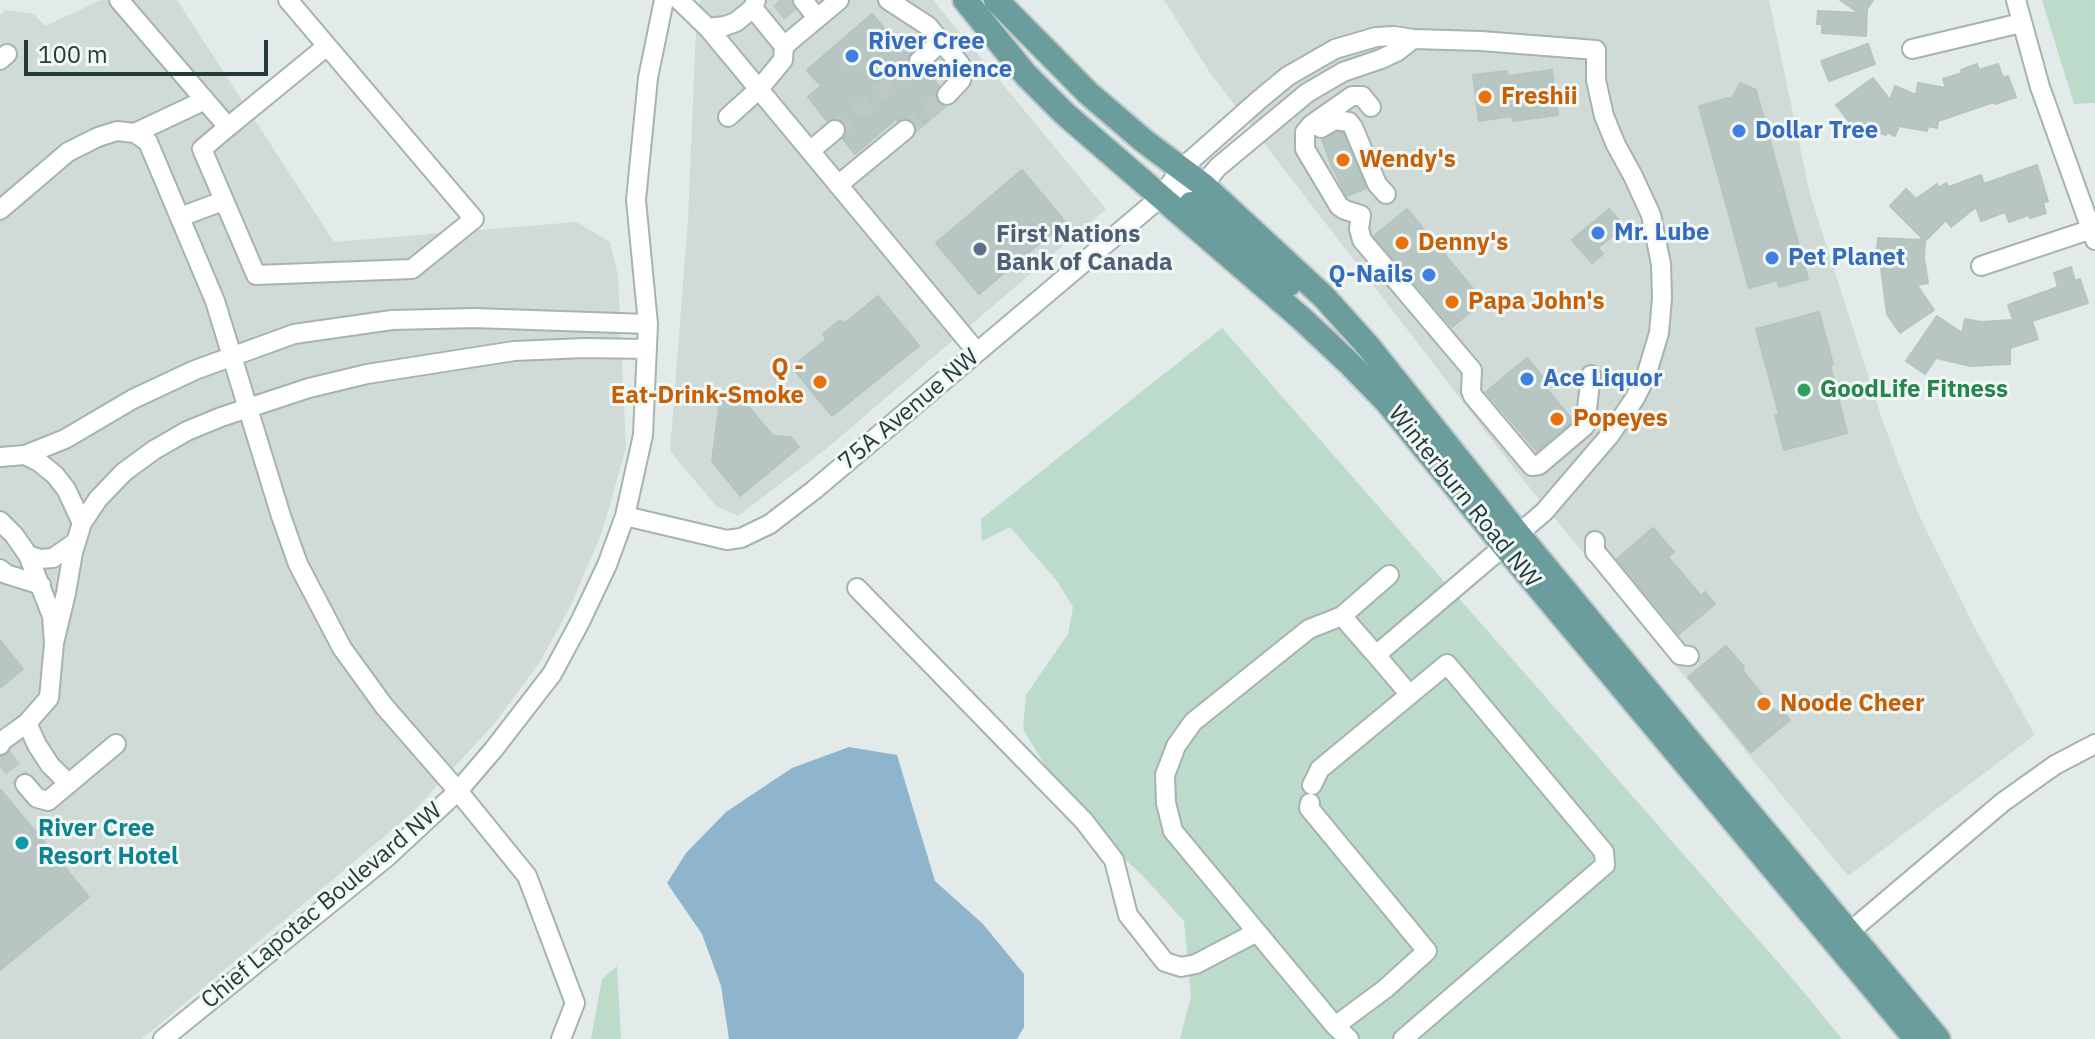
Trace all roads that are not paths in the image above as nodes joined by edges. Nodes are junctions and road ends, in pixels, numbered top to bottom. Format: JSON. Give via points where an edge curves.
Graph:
{"nodes":[{"id":1,"x":119,"y":0,"type":"edge"},
{"id":2,"x":288,"y":0,"type":"edge"},
{"id":3,"x":664,"y":0,"type":"edge"},
{"id":4,"x":679,"y":0,"type":"edge"},
{"id":5,"x":965,"y":0,"type":"edge"},
{"id":6,"x":996,"y":0,"type":"edge"},
{"id":7,"x":2016,"y":0,"type":"edge"},
{"id":8,"x":754,"y":4,"type":"edge"},
{"id":9,"x":895,"y":4,"type":"edge"},
{"id":10,"x":816,"y":10,"type":"edge"},
{"id":11,"x":2021,"y":23,"type":"junction"},
{"id":12,"x":708,"y":28,"type":"junction"},
{"id":13,"x":1413,"y":39,"type":"junction"},
{"id":14,"x":942,"y":42,"type":"junction"},
{"id":15,"x":327,"y":46,"type":"junction"},
{"id":16,"x":784,"y":46,"type":"junction"},
{"id":17,"x":1912,"y":49,"type":"dead end"},
{"id":18,"x":919,"y":61,"type":"tunnel mouth"},
{"id":19,"x":759,"y":89,"type":"junction"},
{"id":20,"x":947,"y":95,"type":"tunnel mouth"},
{"id":21,"x":205,"y":100,"type":"junction"},
{"id":22,"x":1371,"y":107,"type":"dead end"},
{"id":23,"x":728,"y":117,"type":"dead end"},
{"id":24,"x":228,"y":127,"type":"junction"},
{"id":25,"x":835,"y":130,"type":"tunnel mouth"},
{"id":26,"x":905,"y":130,"type":"tunnel mouth"},
{"id":27,"x":135,"y":133,"type":"junction"},
{"id":28,"x":810,"y":151,"type":"junction"},
{"id":29,"x":1181,"y":169,"type":"junction"},
{"id":30,"x":838,"y":185,"type":"junction"},
{"id":31,"x":1203,"y":185,"type":"junction"},
{"id":32,"x":1331,"y":193,"type":"junction"},
{"id":33,"x":1386,"y":194,"type":"dead end"},
{"id":34,"x":1161,"y":197,"type":"junction"},
{"id":35,"x":223,"y":201,"type":"junction"},
{"id":36,"x":0,"y":210,"type":"edge"},
{"id":37,"x":180,"y":217,"type":"junction"},
{"id":38,"x":2094,"y":233,"type":"edge"},
{"id":39,"x":1981,"y":266,"type":"dead end"},
{"id":40,"x":648,"y":324,"type":"junction"},
{"id":41,"x":1368,"y":346,"type":"junction"},
{"id":42,"x":647,"y":349,"type":"junction"},
{"id":43,"x":977,"y":352,"type":"junction"},
{"id":44,"x":233,"y":356,"type":"junction"},
{"id":45,"x":1591,"y":375,"type":"dead end"},
{"id":46,"x":248,"y":409,"type":"junction"},
{"id":47,"x":8,"y":458,"type":"edge"},
{"id":48,"x":625,"y":516,"type":"junction"},
{"id":49,"x":0,"y":521,"type":"edge"},
{"id":50,"x":82,"y":523,"type":"junction"},
{"id":51,"x":1511,"y":540,"type":"junction"},
{"id":52,"x":1595,"y":541,"type":"dead end"},
{"id":53,"x":76,"y":542,"type":"junction"},
{"id":54,"x":28,"y":555,"type":"junction"},
{"id":55,"x":0,"y":569,"type":"edge"},
{"id":56,"x":1389,"y":575,"type":"dead end"},
{"id":57,"x":41,"y":585,"type":"junction"},
{"id":58,"x":857,"y":588,"type":"dead end"},
{"id":59,"x":1342,"y":616,"type":"junction"},
{"id":60,"x":54,"y":643,"type":"junction"},
{"id":61,"x":1376,"y":655,"type":"junction"},
{"id":62,"x":1689,"y":656,"type":"dead end"},
{"id":63,"x":1410,"y":695,"type":"junction"},
{"id":64,"x":27,"y":723,"type":"junction"},
{"id":65,"x":116,"y":744,"type":"dead end"},
{"id":66,"x":2095,"y":744,"type":"edge"},
{"id":67,"x":1,"y":750,"type":"edge"},
{"id":68,"x":68,"y":783,"type":"junction"},
{"id":69,"x":25,"y":784,"type":"tunnel mouth"},
{"id":70,"x":458,"y":791,"type":"junction"},
{"id":71,"x":1257,"y":932,"type":"junction"},
{"id":72,"x":1842,"y":938,"type":"junction"},
{"id":73,"x":1342,"y":1032,"type":"edge"},
{"id":74,"x":163,"y":1039,"type":"edge"},
{"id":75,"x":561,"y":1039,"type":"edge"},
{"id":76,"x":1403,"y":1039,"type":"edge"},
{"id":77,"x":1916,"y":1039,"type":"edge"},
{"id":78,"x":1938,"y":1039,"type":"edge"}],
"edges":[{"from":1,"to":21,"type":"street"},
{"from":2,"to":15,"type":"street"},
{"from":3,"to":40,"type":"street","name":"Chief Lapotac Boulevard NW","via":[[648,78],[636,200]]},
{"from":4,"to":12,"type":"street"},
{"from":5,"to":34,"type":"main road","name":"Winterburn Road NW","via":[[1026,75]]},
{"from":6,"to":29,"type":"main road","name":"Winterburn Road NW","via":[[1088,93]]},
{"from":7,"to":11,"type":"street"},
{"from":8,"to":12,"type":"street","via":[[736,22]]},
{"from":8,"to":16,"type":"street"},
{"from":9,"to":14,"type":"street"},
{"from":10,"to":16,"type":"street"},
{"from":11,"to":17,"type":"street"},
{"from":11,"to":38,"type":"street"},
{"from":12,"to":19,"type":"street"},
{"from":13,"to":29,"type":"street","via":[[1376,37],[1312,61]]},
{"from":13,"to":31,"type":"street","via":[[1307,93]]},
{"from":13,"to":51,"type":"street","via":[[1596,50],[1604,116],[1645,202],[1658,246],[1660,322],[1640,387],[1603,444],[1552,504]]},
{"from":14,"to":18,"type":"street"},
{"from":14,"to":20,"type":"street","via":[[963,72]]},
{"from":15,"to":24,"type":"street"},
{"from":15,"to":35,"type":"street","via":[[474,219],[412,269],[256,275]]},
{"from":16,"to":19,"type":"street","via":[[783,60]]},
{"from":19,"to":23,"type":"street"},
{"from":19,"to":28,"type":"street"},
{"from":21,"to":24,"type":"street"},
{"from":21,"to":27,"type":"street"},
{"from":22,"to":32,"type":"street","via":[[1362,96],[1352,96],[1305,132],[1305,149]]},
{"from":24,"to":35,"type":"street","via":[[202,149]]},
{"from":25,"to":28,"type":"street"},
{"from":26,"to":30,"type":"street"},
{"from":27,"to":36,"type":"street","via":[[117,131],[68,152]]},
{"from":27,"to":37,"type":"street","via":[[148,142]]},
{"from":28,"to":30,"type":"street"},
{"from":29,"to":31,"type":"main road","name":"Winterburn Road NW"},
{"from":29,"to":34,"type":"street"},
{"from":30,"to":43,"type":"street"},
{"from":31,"to":34,"type":"street"},
{"from":31,"to":41,"type":"main road","name":"Winterburn Road NW","via":[[1324,297]]},
{"from":32,"to":33,"type":"street","via":[[1331,179],[1312,144],[1319,130],[1340,119],[1353,127]]},
{"from":32,"to":45,"type":"street","via":[[1339,206],[1361,215],[1362,240],[1472,370],[1473,396],[1532,466],[1585,426]]},
{"from":34,"to":41,"type":"main road","via":[[1189,203],[1219,224]]},
{"from":34,"to":43,"type":"street","name":"75A Avenue NW"},
{"from":34,"to":51,"type":"main road","name":"Winterburn Road NW","via":[[1349,363]]},
{"from":35,"to":37,"type":"street"},
{"from":37,"to":44,"type":"street"},
{"from":38,"to":39,"type":"street"},
{"from":40,"to":42,"type":"street","name":"Chief Lapotac Boulevard NW"},
{"from":40,"to":44,"type":"street","via":[[392,320],[294,334]]},
{"from":41,"to":51,"type":"main road","name":"Winterburn Road NW"},
{"from":42,"to":46,"type":"street","via":[[528,350],[452,360],[367,374]]},
{"from":42,"to":48,"type":"street","name":"Chief Lapotac Boulevard NW","via":[[643,435]]},
{"from":43,"to":48,"type":"street","name":"75A Avenue NW","via":[[814,490],[770,524],[741,538],[727,540]]},
{"from":44,"to":46,"type":"street"},
{"from":44,"to":47,"type":"street","via":[[133,399],[65,439]]},
{"from":46,"to":50,"type":"street","via":[[187,431],[154,450],[124,472]]},
{"from":46,"to":70,"type":"street","via":[[298,564],[342,648]]},
{"from":47,"to":50,"type":"street","via":[[39,462],[55,475]]},
{"from":48,"to":70,"type":"street","name":"Chief Lapotac Boulevard NW","via":[[552,674]]},
{"from":49,"to":54,"type":"street"},
{"from":50,"to":53,"type":"street"},
{"from":51,"to":61,"type":"street"},
{"from":51,"to":72,"type":"main road","name":"Winterburn Road NW"},
{"from":52,"to":62,"type":"street","via":[[1595,552],[1680,655]]},
{"from":53,"to":54,"type":"street","via":[[53,558]]},
{"from":53,"to":60,"type":"street"},
{"from":54,"to":57,"type":"street"},
{"from":55,"to":57,"type":"street"},
{"from":56,"to":59,"type":"street"},
{"from":57,"to":60,"type":"street"},
{"from":58,"to":71,"type":"street","via":[[1084,821],[1114,860],[1128,915],[1165,962],[1196,964]]},
{"from":59,"to":61,"type":"street"},
{"from":59,"to":71,"type":"street","via":[[1309,629],[1193,722],[1165,775],[1173,831]]},
{"from":60,"to":64,"type":"street","via":[[49,698]]},
{"from":61,"to":63,"type":"street"},
{"from":63,"to":73,"type":"street","via":[[1320,769],[1311,794],[1309,808],[1427,951]]},
{"from":63,"to":76,"type":"street","via":[[1447,664],[1604,852],[1605,865]]},
{"from":64,"to":67,"type":"street","via":[[2,741]]},
{"from":64,"to":68,"type":"street","via":[[50,765]]},
{"from":65,"to":68,"type":"street"},
{"from":66,"to":72,"type":"street","via":[[2003,802]]},
{"from":68,"to":69,"type":"street","via":[[48,801],[37,798]]},
{"from":70,"to":74,"type":"street","name":"Chief Lapotac Boulevard NW","via":[[387,857]]},
{"from":70,"to":75,"type":"street","via":[[527,876],[575,1003]]},
{"from":71,"to":73,"type":"street"},
{"from":72,"to":77,"type":"main road","name":"Winterburn Road NW"},
{"from":72,"to":78,"type":"main road","name":"Winterburn Road NW"}]}
